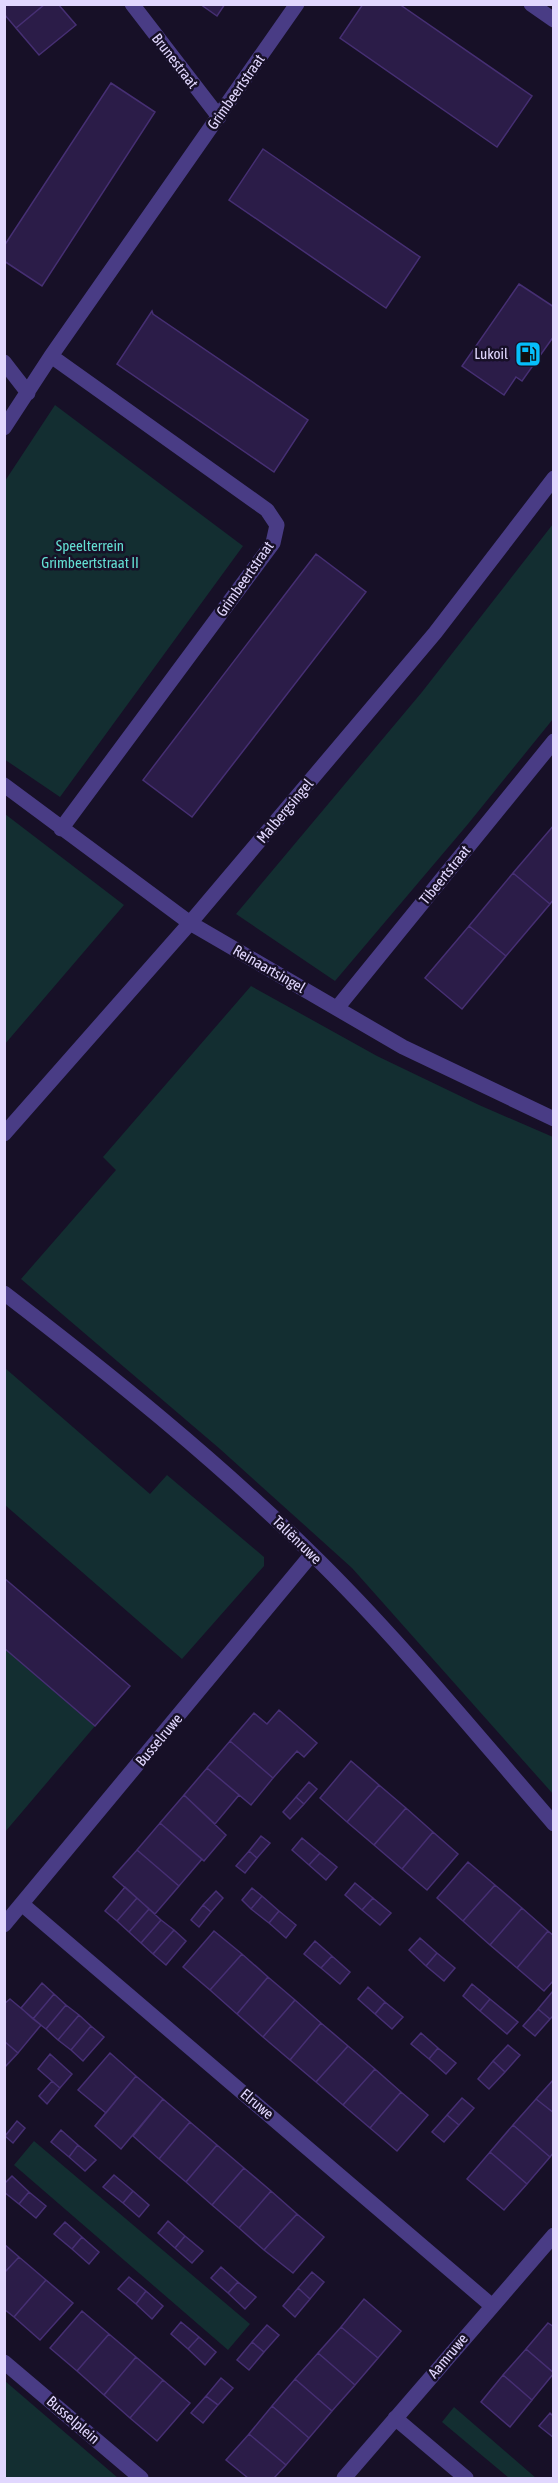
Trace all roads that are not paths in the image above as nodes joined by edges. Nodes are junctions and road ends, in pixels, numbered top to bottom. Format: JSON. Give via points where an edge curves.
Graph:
{"nodes":[{"id":1,"x":132,"y":4,"type":"edge"},
{"id":2,"x":297,"y":4,"type":"edge"},
{"id":3,"x":531,"y":4,"type":"edge"},
{"id":4,"x":554,"y":20,"type":"edge"},
{"id":5,"x":219,"y":117,"type":"junction"},
{"id":6,"x":51,"y":356,"type":"junction"},
{"id":7,"x":4,"y":362,"type":"edge"},
{"id":8,"x":28,"y":393,"type":"junction"},
{"id":9,"x":4,"y":428,"type":"edge"},
{"id":10,"x":554,"y":478,"type":"edge"},
{"id":11,"x":553,"y":744,"type":"edge"},
{"id":12,"x":4,"y":784,"type":"edge"},
{"id":13,"x":62,"y":829,"type":"junction"},
{"id":14,"x":190,"y":923,"type":"junction"},
{"id":15,"x":337,"y":1008,"type":"junction"},
{"id":16,"x":554,"y":1119,"type":"edge"},
{"id":17,"x":4,"y":1134,"type":"edge"},
{"id":18,"x":4,"y":1293,"type":"edge"},
{"id":19,"x":312,"y":1554,"type":"junction"},
{"id":20,"x":554,"y":1824,"type":"edge"},
{"id":21,"x":22,"y":1905,"type":"junction"},
{"id":22,"x":4,"y":1925,"type":"edge"},
{"id":23,"x":554,"y":2235,"type":"edge"},
{"id":24,"x":491,"y":2305,"type":"junction"},
{"id":25,"x":4,"y":2362,"type":"edge"},
{"id":26,"x":395,"y":2418,"type":"junction"},
{"id":27,"x":141,"y":2478,"type":"edge"},
{"id":28,"x":344,"y":2478,"type":"edge"},
{"id":29,"x":466,"y":2478,"type":"edge"}],
"edges":[{"from":1,"to":5,"type":"street","name":"Brunestraat"},
{"from":2,"to":5,"type":"street","name":"Grimbeertstraat"},
{"from":3,"to":4,"type":"street"},
{"from":5,"to":6,"type":"street","name":"Grimbeertstraat"},
{"from":6,"to":8,"type":"street","name":"Grimbeertstraat"},
{"from":6,"to":13,"type":"street","name":"Grimbeertstraat","via":[[267,510],[277,525],[273,543]]},
{"from":7,"to":8,"type":"street"},
{"from":8,"to":9,"type":"street","name":"Grimbeertstraat"},
{"from":10,"to":14,"type":"street","name":"Malbergsingel","via":[[435,633]]},
{"from":11,"to":15,"type":"street","name":"Tibeertstraat"},
{"from":12,"to":13,"type":"street","name":"Reinaartsingel"},
{"from":13,"to":14,"type":"street","name":"Reinaartsingel"},
{"from":14,"to":15,"type":"street","name":"Reinaartsingel"},
{"from":14,"to":17,"type":"street","name":"Malbergsingel"},
{"from":15,"to":16,"type":"street","name":"Reinaartsingel","via":[[432,1062]]},
{"from":18,"to":19,"type":"street","name":"Taliënruwe","via":[[109,1374],[235,1481]]},
{"from":19,"to":20,"type":"street","name":"Taliënruwe","via":[[373,1616]]},
{"from":19,"to":21,"type":"street","name":"Busselruwe"},
{"from":21,"to":22,"type":"street","name":"Busselruwe"},
{"from":21,"to":24,"type":"street","name":"Elruwe"},
{"from":23,"to":24,"type":"street","name":"Aamruwe"},
{"from":24,"to":26,"type":"street","name":"Aamruwe"},
{"from":25,"to":27,"type":"street","name":"Busselplein"},
{"from":26,"to":28,"type":"street","name":"Aamruwe"},
{"from":26,"to":29,"type":"street"}]}
